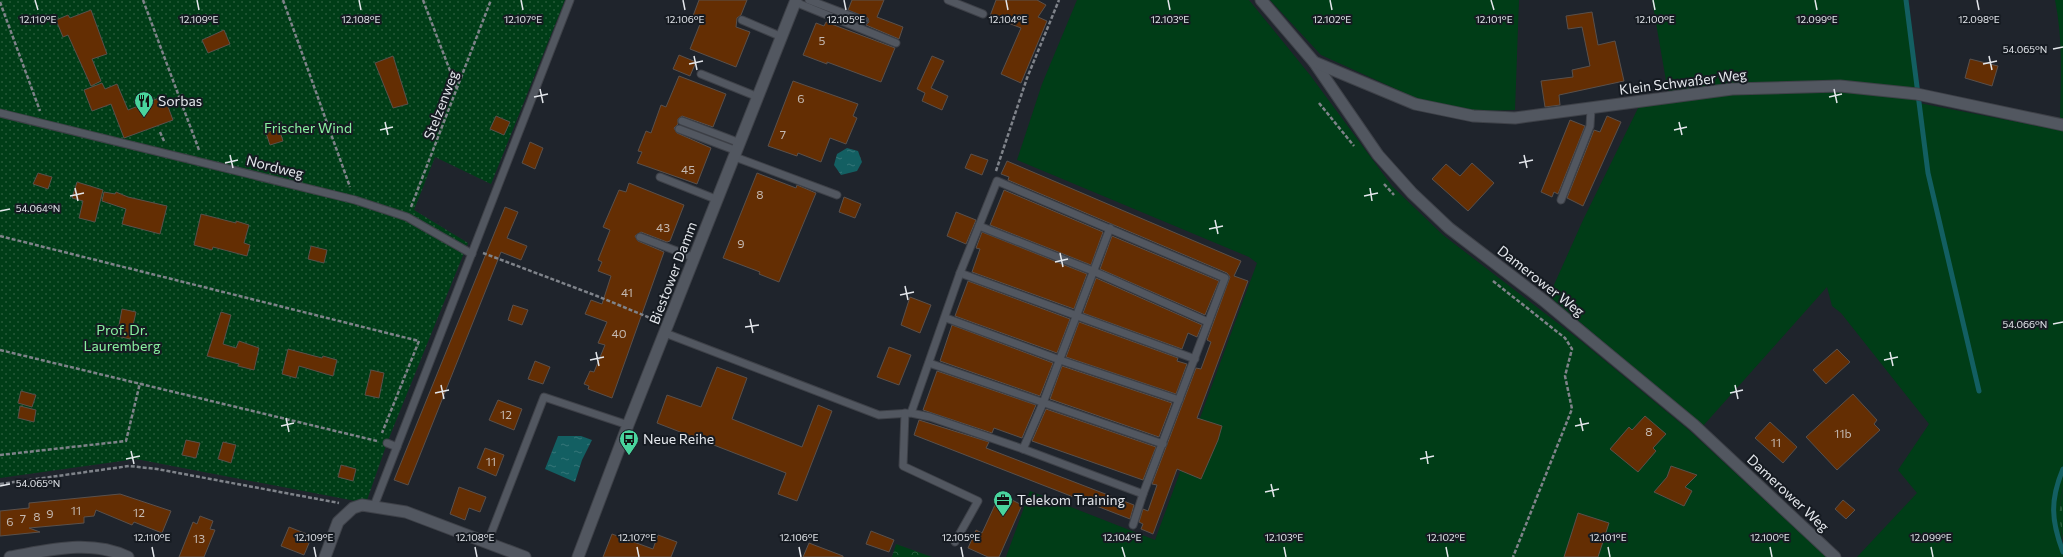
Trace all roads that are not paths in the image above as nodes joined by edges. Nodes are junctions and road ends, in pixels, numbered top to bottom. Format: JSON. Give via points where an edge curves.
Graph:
{"nodes":[{"id":1,"x":570,"y":0,"type":"edge"},
{"id":2,"x":809,"y":0,"type":"edge"},
{"id":3,"x":948,"y":0,"type":"edge"},
{"id":4,"x":1261,"y":0,"type":"edge"},
{"id":5,"x":796,"y":1,"type":"edge"},
{"id":6,"x":983,"y":14,"type":"dead end"},
{"id":7,"x":742,"y":20,"type":"dead end"},
{"id":8,"x":864,"y":21,"type":"dead end"},
{"id":9,"x":782,"y":38,"type":"junction"},
{"id":10,"x":896,"y":43,"type":"dead end"},
{"id":11,"x":1314,"y":62,"type":"junction"},
{"id":12,"x":701,"y":74,"type":"dead end"},
{"id":13,"x":758,"y":97,"type":"junction"},
{"id":14,"x":1591,"y":108,"type":"junction"},
{"id":15,"x":0,"y":113,"type":"edge"},
{"id":16,"x":682,"y":121,"type":"dead end"},
{"id":17,"x":2063,"y":125,"type":"edge"},
{"id":18,"x":679,"y":128,"type":"dead end"},
{"id":19,"x":737,"y":150,"type":"junction"},
{"id":20,"x":660,"y":177,"type":"dead end"},
{"id":21,"x":837,"y":194,"type":"dead end"},
{"id":22,"x":718,"y":200,"type":"junction"},
{"id":23,"x":1561,"y":200,"type":"dead end"},
{"id":24,"x":980,"y":226,"type":"junction"},
{"id":25,"x":1110,"y":228,"type":"junction"},
{"id":26,"x":640,"y":237,"type":"dead end"},
{"id":27,"x":470,"y":252,"type":"junction"},
{"id":28,"x":695,"y":258,"type":"junction"},
{"id":29,"x":1093,"y":271,"type":"junction"},
{"id":30,"x":960,"y":273,"type":"junction"},
{"id":31,"x":1076,"y":314,"type":"junction"},
{"id":32,"x":946,"y":318,"type":"junction"},
{"id":33,"x":1208,"y":322,"type":"junction"},
{"id":34,"x":667,"y":330,"type":"junction"},
{"id":35,"x":1060,"y":360,"type":"junction"},
{"id":36,"x":1195,"y":360,"type":"junction"},
{"id":37,"x":929,"y":363,"type":"junction"},
{"id":38,"x":1179,"y":400,"type":"junction"},
{"id":39,"x":1043,"y":403,"type":"junction"},
{"id":40,"x":908,"y":413,"type":"junction"},
{"id":41,"x":628,"y":425,"type":"junction"},
{"id":42,"x":387,"y":443,"type":"road end"},
{"id":43,"x":1163,"y":444,"type":"junction"},
{"id":44,"x":397,"y":446,"type":"junction"},
{"id":45,"x":1023,"y":449,"type":"junction"},
{"id":46,"x":1143,"y":494,"type":"junction"},
{"id":47,"x":374,"y":506,"type":"junction"},
{"id":48,"x":1132,"y":524,"type":"dead end"},
{"id":49,"x":956,"y":542,"type":"dead end"},
{"id":50,"x":487,"y":544,"type":"junction"},
{"id":51,"x":10,"y":557,"type":"edge"},
{"id":52,"x":128,"y":557,"type":"edge"},
{"id":53,"x":324,"y":557,"type":"edge"},
{"id":54,"x":525,"y":557,"type":"edge"},
{"id":55,"x":578,"y":557,"type":"edge"},
{"id":56,"x":1835,"y":557,"type":"edge"}],
"edges":[{"from":1,"to":27,"type":"lane"},
{"from":2,"to":8,"type":"lane"},
{"from":3,"to":6,"type":"lane"},
{"from":4,"to":11,"type":"street","name":"Damerower Weg"},
{"from":5,"to":9,"type":"street","name":"Biestower Damm"},
{"from":5,"to":10,"type":"lane"},
{"from":7,"to":9,"type":"lane"},
{"from":9,"to":13,"type":"street","name":"Biestower Damm"},
{"from":11,"to":14,"type":"street","name":"Klein Schwaßer Weg","via":[[1415,104],[1473,116],[1515,118]]},
{"from":11,"to":56,"type":"street","name":"Damerower Weg","via":[[1378,155],[1412,193],[1449,228],[1543,300],[1692,428]]},
{"from":12,"to":13,"type":"lane"},
{"from":13,"to":19,"type":"street","name":"Biestower Damm"},
{"from":14,"to":17,"type":"street","name":"Klein Schwaßer Weg","via":[[1732,89],[1840,86],[1921,95]]},
{"from":14,"to":23,"type":"lane","via":[[1590,126]]},
{"from":15,"to":27,"type":"lane","name":"Nordweg","via":[[354,200],[407,217]]},
{"from":16,"to":19,"type":"lane"},
{"from":18,"to":19,"type":"lane"},
{"from":19,"to":21,"type":"lane"},
{"from":19,"to":22,"type":"street","name":"Biestower Damm"},
{"from":20,"to":22,"type":"lane"},
{"from":22,"to":28,"type":"street","name":"Biestower Damm"},
{"from":24,"to":25,"type":"lane","via":[[997,181]]},
{"from":24,"to":29,"type":"lane"},
{"from":24,"to":30,"type":"lane"},
{"from":25,"to":29,"type":"lane"},
{"from":25,"to":33,"type":"lane","via":[[1225,278]]},
{"from":26,"to":28,"type":"lane"},
{"from":27,"to":44,"type":"lane"},
{"from":28,"to":34,"type":"street","name":"Biestower Damm"},
{"from":29,"to":31,"type":"lane"},
{"from":29,"to":33,"type":"lane"},
{"from":30,"to":31,"type":"lane"},
{"from":30,"to":32,"type":"lane"},
{"from":31,"to":35,"type":"lane"},
{"from":31,"to":36,"type":"lane"},
{"from":32,"to":35,"type":"lane"},
{"from":32,"to":37,"type":"lane"},
{"from":33,"to":36,"type":"lane"},
{"from":34,"to":40,"type":"lane","via":[[879,415]]},
{"from":34,"to":41,"type":"street","name":"Biestower Damm"},
{"from":35,"to":38,"type":"lane"},
{"from":35,"to":39,"type":"lane"},
{"from":36,"to":38,"type":"lane"},
{"from":37,"to":39,"type":"lane"},
{"from":37,"to":40,"type":"lane"},
{"from":38,"to":43,"type":"lane"},
{"from":39,"to":43,"type":"lane"},
{"from":39,"to":45,"type":"lane"},
{"from":40,"to":45,"type":"lane","via":[[930,417]]},
{"from":40,"to":49,"type":"lane","via":[[903,466],[978,500]]},
{"from":41,"to":50,"type":"lane","via":[[544,397]]},
{"from":41,"to":55,"type":"street","name":"Biestower Damm"},
{"from":42,"to":44,"type":"lane"},
{"from":43,"to":46,"type":"lane"},
{"from":44,"to":47,"type":"lane"},
{"from":45,"to":46,"type":"lane"},
{"from":46,"to":48,"type":"lane"},
{"from":47,"to":50,"type":"street","via":[[406,512]]},
{"from":47,"to":53,"type":"street","via":[[362,505],[352,508],[338,522]]},
{"from":50,"to":54,"type":"street"},
{"from":51,"to":52,"type":"street","via":[[82,546]]}]}
